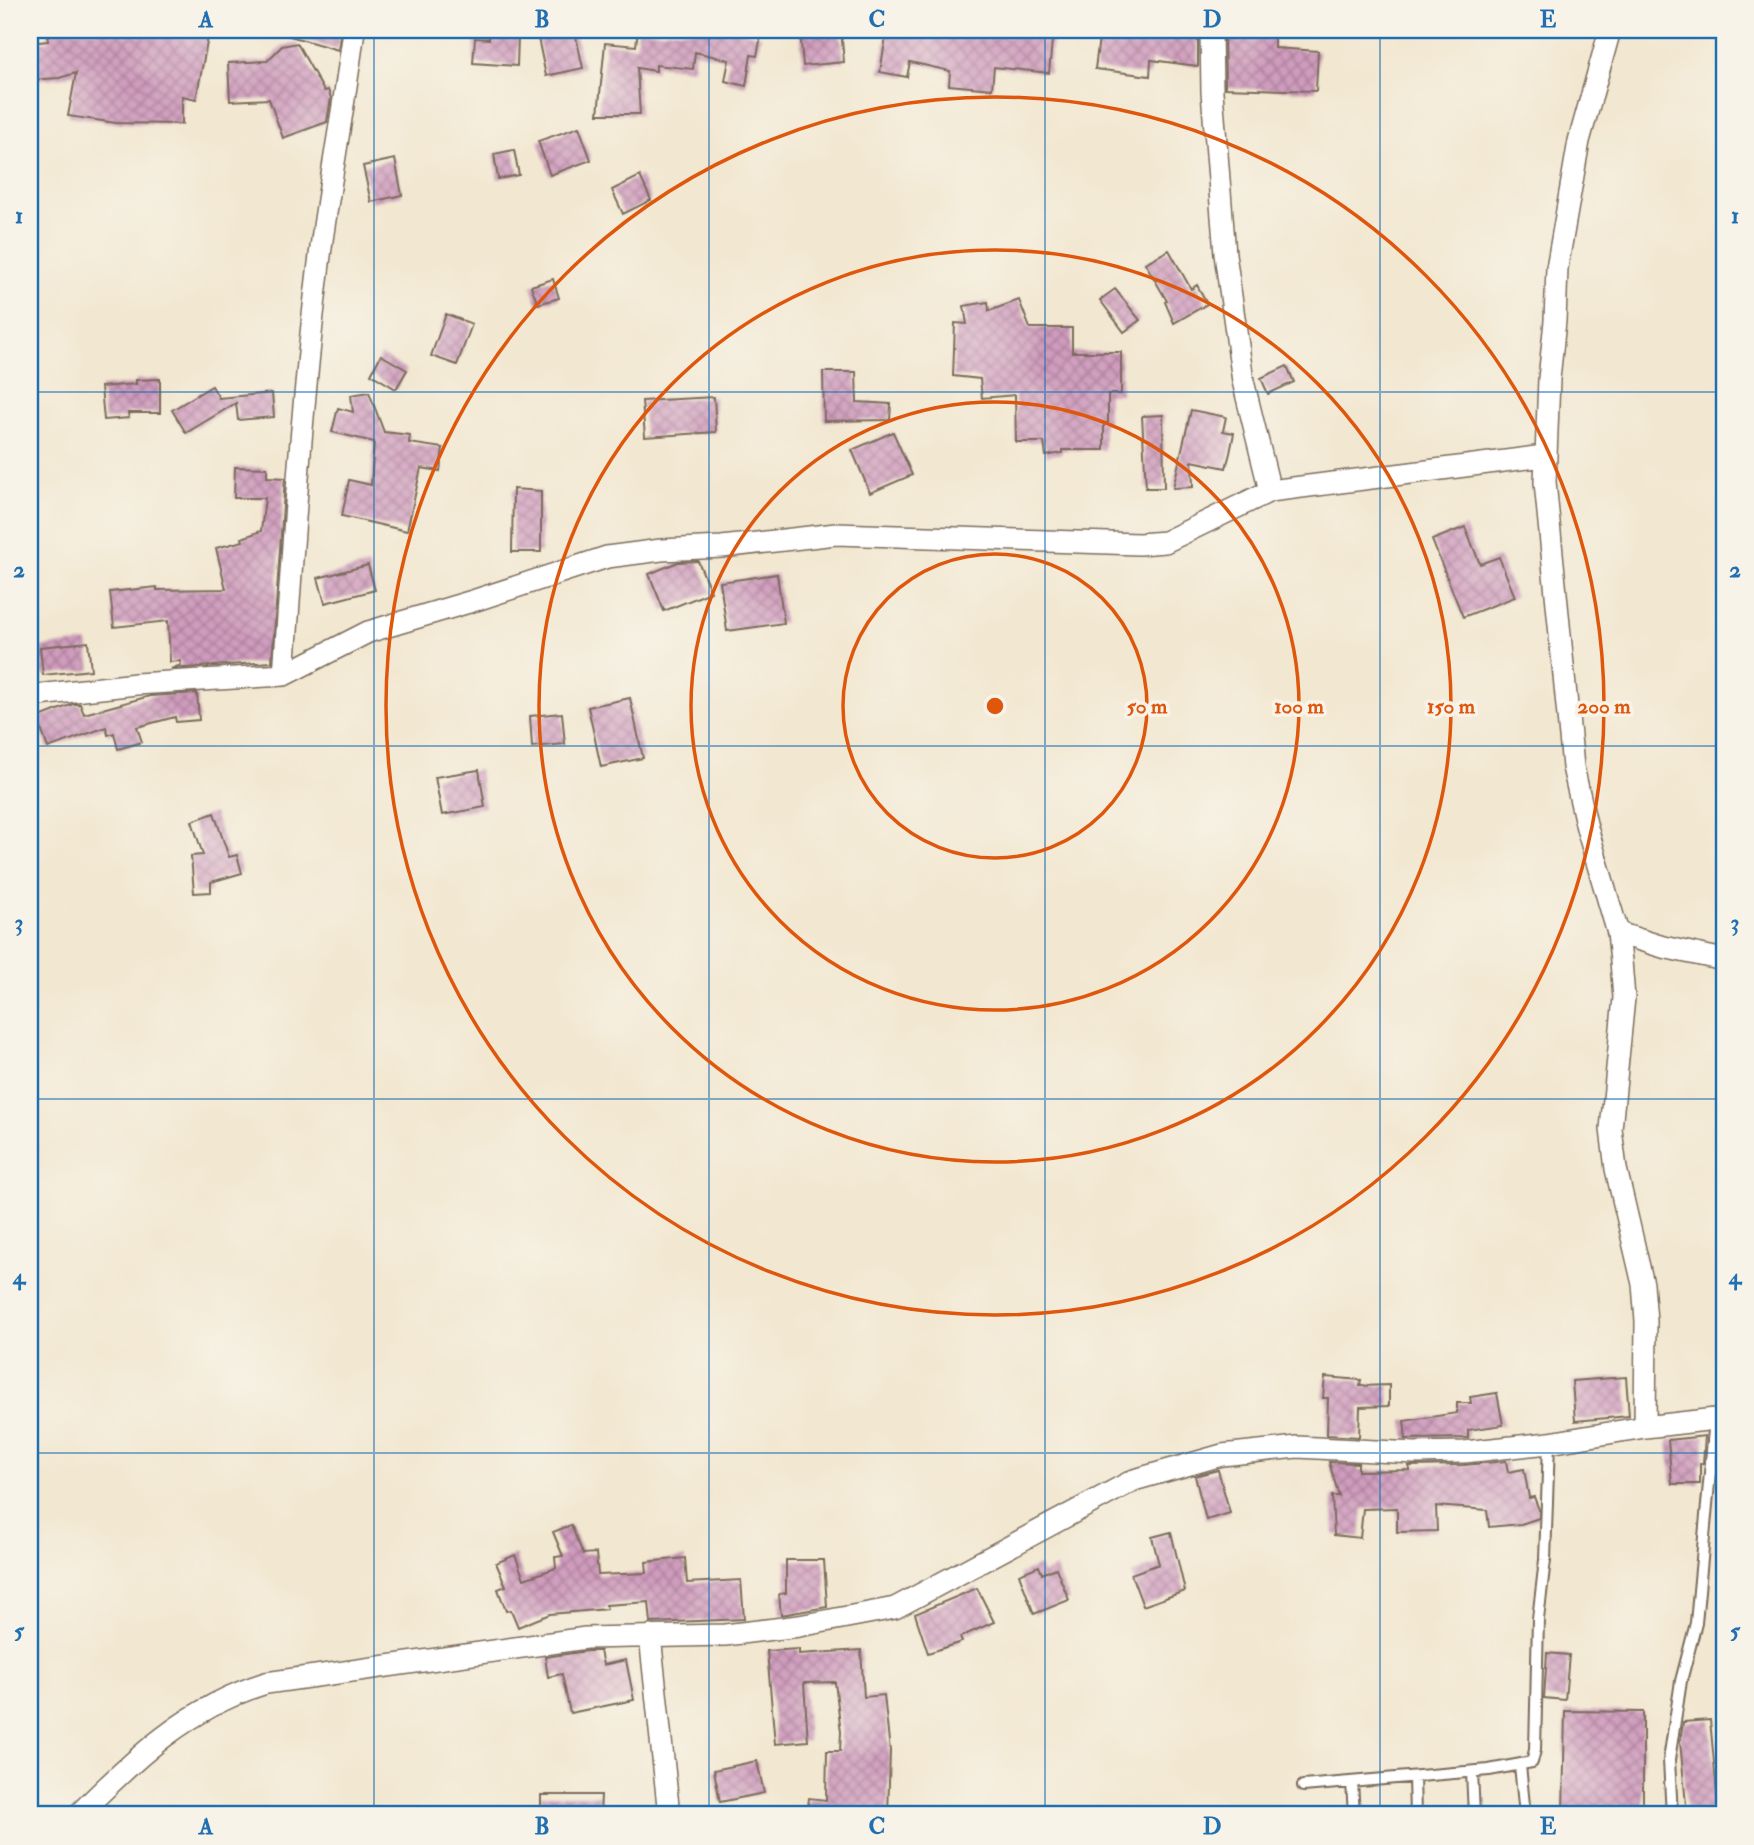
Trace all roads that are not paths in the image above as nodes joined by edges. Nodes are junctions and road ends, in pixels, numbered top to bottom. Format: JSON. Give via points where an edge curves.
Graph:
{"nodes":[{"id":1,"x":354,"y":30,"type":"edge"},
{"id":2,"x":1210,"y":30,"type":"edge"},
{"id":3,"x":1609,"y":30,"type":"edge"},
{"id":4,"x":1544,"y":456,"type":"junction"},
{"id":5,"x":1270,"y":491,"type":"junction"},
{"id":6,"x":284,"y":675,"type":"junction"},
{"id":7,"x":30,"y":696,"type":"edge"},
{"id":8,"x":1618,"y":933,"type":"junction"},
{"id":9,"x":1724,"y":960,"type":"edge"},
{"id":10,"x":1720,"y":1419,"type":"edge"},
{"id":11,"x":1645,"y":1427,"type":"junction"},
{"id":12,"x":1549,"y":1443,"type":"junction"},
{"id":13,"x":650,"y":1636,"type":"junction"},
{"id":14,"x":1520,"y":1765,"type":"junction"},
{"id":15,"x":1472,"y":1772,"type":"junction"},
{"id":16,"x":1414,"y":1777,"type":"junction"},
{"id":17,"x":1352,"y":1782,"type":"junction"},
{"id":18,"x":1303,"y":1786,"type":"dead end"},
{"id":19,"x":78,"y":1815,"type":"edge"},
{"id":20,"x":669,"y":1815,"type":"edge"},
{"id":21,"x":1354,"y":1815,"type":"edge"},
{"id":22,"x":1415,"y":1815,"type":"edge"},
{"id":23,"x":1474,"y":1815,"type":"edge"},
{"id":24,"x":1525,"y":1815,"type":"edge"},
{"id":25,"x":1672,"y":1815,"type":"edge"}],
"edges":[{"from":1,"to":6,"type":"street","via":[[322,239],[301,428]]},
{"from":2,"to":5,"type":"street","via":[[1225,254],[1243,381]]},
{"from":3,"to":4,"type":"street","via":[[1579,141],[1557,268]]},
{"from":4,"to":5,"type":"street"},
{"from":4,"to":8,"type":"street","via":[[1573,766]]},
{"from":5,"to":6,"type":"street","via":[[1165,542],[836,534],[607,557],[368,632]]},
{"from":6,"to":7,"type":"street"},
{"from":8,"to":9,"type":"street"},
{"from":8,"to":11,"type":"street","via":[[1623,998],[1611,1129],[1643,1284]]},
{"from":10,"to":11,"type":"street"},
{"from":10,"to":25,"type":"lane","via":[[1696,1623],[1681,1681],[1669,1760]]},
{"from":11,"to":12,"type":"street"},
{"from":12,"to":13,"type":"street","via":[[1415,1454],[1297,1447],[1222,1455],[1134,1480],[895,1608],[725,1635]]},
{"from":12,"to":14,"type":"lane","via":[[1535,1757]]},
{"from":13,"to":19,"type":"street","via":[[586,1638],[266,1683],[206,1708],[137,1756]]},
{"from":13,"to":20,"type":"street"},
{"from":14,"to":15,"type":"lane"},
{"from":14,"to":24,"type":"lane"},
{"from":15,"to":16,"type":"lane"},
{"from":15,"to":23,"type":"lane"},
{"from":16,"to":17,"type":"lane"},
{"from":16,"to":22,"type":"lane"},
{"from":17,"to":18,"type":"lane"},
{"from":17,"to":21,"type":"lane"}]}
